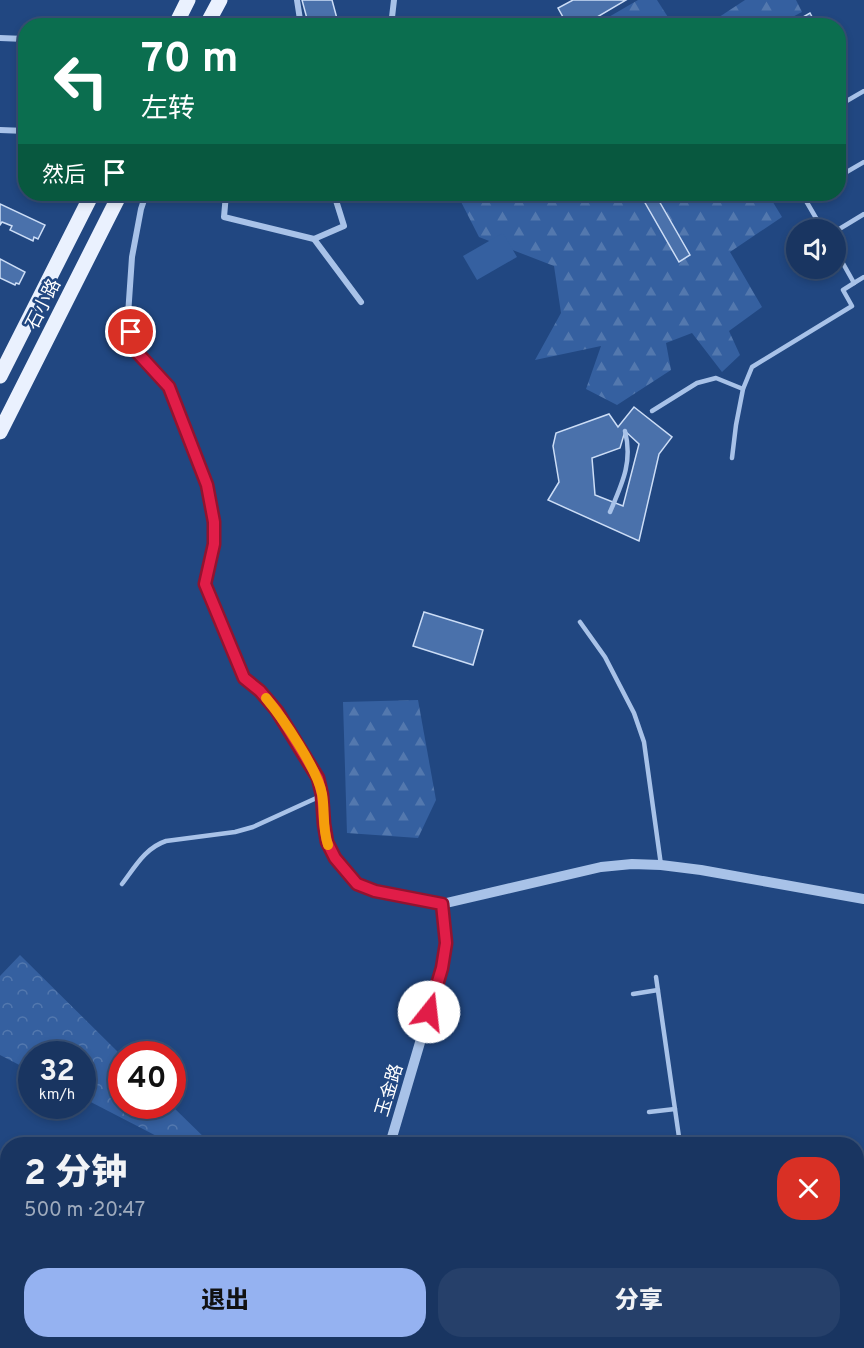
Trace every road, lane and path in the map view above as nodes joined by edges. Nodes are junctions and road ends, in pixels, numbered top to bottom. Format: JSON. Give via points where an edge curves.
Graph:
{"nodes":[{"id":1,"x":188,"y":0,"type":"edge"},
{"id":2,"x":220,"y":0,"type":"edge"},
{"id":3,"x":297,"y":0,"type":"edge"},
{"id":4,"x":394,"y":0,"type":"edge"},
{"id":5,"x":179,"y":18,"type":"edge"},
{"id":6,"x":210,"y":18,"type":"edge"},
{"id":7,"x":300,"y":18,"type":"edge"},
{"id":8,"x":392,"y":18,"type":"edge"},
{"id":9,"x":0,"y":38,"type":"edge"},
{"id":10,"x":18,"y":39,"type":"edge"},
{"id":11,"x":864,"y":91,"type":"edge"},
{"id":12,"x":846,"y":101,"type":"edge"},
{"id":13,"x":0,"y":130,"type":"edge"},
{"id":14,"x":18,"y":131,"type":"edge"},
{"id":15,"x":864,"y":162,"type":"edge"},
{"id":16,"x":846,"y":172,"type":"edge"},
{"id":17,"x":88,"y":201,"type":"edge"},
{"id":18,"x":116,"y":201,"type":"edge"},
{"id":19,"x":144,"y":201,"type":"edge"},
{"id":20,"x":225,"y":201,"type":"edge"},
{"id":21,"x":336,"y":201,"type":"edge"},
{"id":22,"x":808,"y":201,"type":"edge"},
{"id":23,"x":864,"y":214,"type":"edge"},
{"id":24,"x":817,"y":219,"type":"edge"},
{"id":25,"x":846,"y":225,"type":"edge"},
{"id":26,"x":314,"y":239,"type":"junction"},
{"id":27,"x":846,"y":269,"type":"edge"},
{"id":28,"x":864,"y":277,"type":"edge"},
{"id":29,"x":854,"y":283,"type":"junction"},
{"id":30,"x":361,"y":302,"type":"dead end"},
{"id":31,"x":0,"y":376,"type":"edge"},
{"id":32,"x":743,"y":389,"type":"junction"},
{"id":33,"x":652,"y":411,"type":"dead end"},
{"id":34,"x":626,"y":431,"type":"dead end"},
{"id":35,"x":0,"y":432,"type":"edge"},
{"id":36,"x":732,"y":458,"type":"dead end"},
{"id":37,"x":610,"y":512,"type":"dead end"},
{"id":38,"x":580,"y":622,"type":"dead end"},
{"id":39,"x":244,"y":678,"type":"joint"},
{"id":40,"x":322,"y":795,"type":"junction"},
{"id":41,"x":661,"y":865,"type":"junction"},
{"id":42,"x":122,"y":884,"type":"dead end"},
{"id":43,"x":864,"y":899,"type":"edge"},
{"id":44,"x":442,"y":904,"type":"junction"},
{"id":45,"x":656,"y":978,"type":"dead end"},
{"id":46,"x":658,"y":990,"type":"junction"},
{"id":47,"x":633,"y":994,"type":"dead end"},
{"id":48,"x":675,"y":1109,"type":"junction"},
{"id":49,"x":649,"y":1112,"type":"dead end"},
{"id":50,"x":392,"y":1137,"type":"edge"},
{"id":51,"x":679,"y":1137,"type":"edge"}],
"edges":[{"from":1,"to":5,"type":"main road"},
{"from":2,"to":6,"type":"main road"},
{"from":3,"to":7,"type":"street"},
{"from":4,"to":8,"type":"street"},
{"from":9,"to":10,"type":"street"},
{"from":11,"to":12,"type":"lane"},
{"from":13,"to":14,"type":"street"},
{"from":15,"to":16,"type":"lane"},
{"from":17,"to":31,"type":"main road","name":"石小路"},
{"from":18,"to":35,"type":"main road","name":"石小路"},
{"from":19,"to":39,"type":"street","via":[[132,257],[128,315],[135,350],[169,387],[207,485],[214,544],[205,584]]},
{"from":20,"to":26,"type":"street","via":[[224,217]]},
{"from":21,"to":26,"type":"street","via":[[344,226]]},
{"from":22,"to":24,"type":"lane"},
{"from":23,"to":25,"type":"lane"},
{"from":26,"to":30,"type":"street"},
{"from":27,"to":29,"type":"lane"},
{"from":28,"to":29,"type":"lane"},
{"from":29,"to":32,"type":"lane","via":[[843,290],[852,306],[752,367]]},
{"from":32,"to":33,"type":"lane","via":[[716,378],[697,382]]},
{"from":32,"to":36,"type":"lane"},
{"from":34,"to":37,"type":"lane","via":[[630,449],[623,482]]},
{"from":38,"to":41,"type":"lane","via":[[605,657],[634,713],[644,742]]},
{"from":39,"to":40,"type":"street","via":[[277,711],[318,778]]},
{"from":40,"to":42,"type":"lane","via":[[253,827],[156,845]]},
{"from":40,"to":44,"type":"street","via":[[327,842],[357,884]]},
{"from":41,"to":43,"type":"street"},
{"from":41,"to":44,"type":"street","via":[[600,867]]},
{"from":44,"to":50,"type":"street","name":"玉金路","via":[[446,943],[442,968]]},
{"from":45,"to":46,"type":"lane"},
{"from":46,"to":47,"type":"lane"},
{"from":46,"to":48,"type":"lane"},
{"from":48,"to":49,"type":"lane"},
{"from":48,"to":51,"type":"lane"}]}
